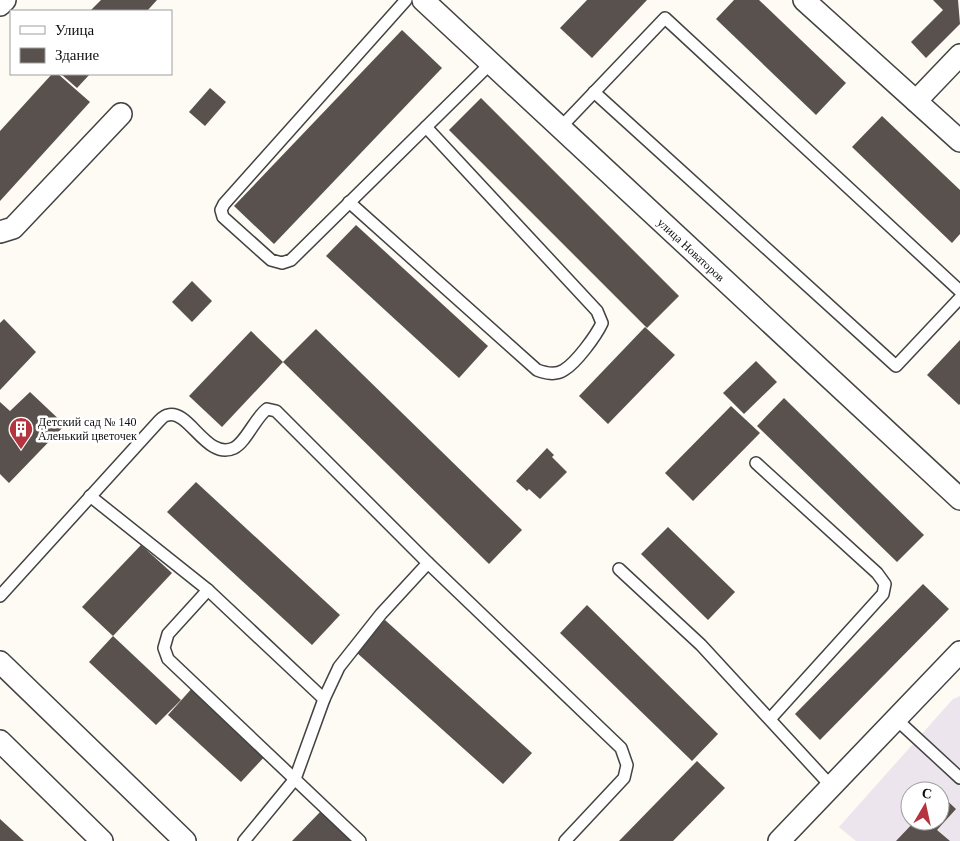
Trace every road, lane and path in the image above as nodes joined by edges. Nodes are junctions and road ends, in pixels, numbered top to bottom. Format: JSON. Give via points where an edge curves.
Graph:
{"nodes":[{"id":1,"x":5,"y":0,"type":"edge"},
{"id":2,"x":406,"y":0,"type":"edge"},
{"id":3,"x":422,"y":0,"type":"edge"},
{"id":4,"x":804,"y":0,"type":"edge"},
{"id":5,"x":0,"y":5,"type":"edge"},
{"id":6,"x":960,"y":55,"type":"edge"},
{"id":7,"x":491,"y":63,"type":"junction"},
{"id":8,"x":594,"y":92,"type":"junction"},
{"id":9,"x":916,"y":101,"type":"junction"},
{"id":10,"x":121,"y":114,"type":"dead end"},
{"id":11,"x":426,"y":127,"type":"junction"},
{"id":12,"x":560,"y":128,"type":"junction"},
{"id":13,"x":960,"y":141,"type":"edge"},
{"id":14,"x":349,"y":202,"type":"junction"},
{"id":15,"x":0,"y":232,"type":"edge"},
{"id":16,"x":960,"y":292,"type":"edge"},
{"id":17,"x":960,"y":298,"type":"edge"},
{"id":18,"x":756,"y":463,"type":"dead end"},
{"id":19,"x":90,"y":496,"type":"junction"},
{"id":20,"x":960,"y":499,"type":"edge"},
{"id":21,"x":428,"y":563,"type":"junction"},
{"id":22,"x":619,"y":569,"type":"dead end"},
{"id":23,"x":208,"y":590,"type":"junction"},
{"id":24,"x":0,"y":596,"type":"edge"},
{"id":25,"x":960,"y":652,"type":"edge"},
{"id":26,"x":0,"y":662,"type":"edge"},
{"id":27,"x":324,"y":698,"type":"junction"},
{"id":28,"x":770,"y":719,"type":"junction"},
{"id":29,"x":896,"y":719,"type":"junction"},
{"id":30,"x":0,"y":741,"type":"edge"},
{"id":31,"x":960,"y":778,"type":"edge"},
{"id":32,"x":295,"y":779,"type":"junction"},
{"id":33,"x":832,"y":786,"type":"junction"},
{"id":34,"x":175,"y":838,"type":"edge"},
{"id":35,"x":102,"y":841,"type":"edge"},
{"id":36,"x":244,"y":841,"type":"edge"},
{"id":37,"x":360,"y":841,"type":"edge"},
{"id":38,"x":565,"y":841,"type":"edge"},
{"id":39,"x":779,"y":841,"type":"edge"}],
"edges":[{"from":1,"to":5,"type":"street"},
{"from":2,"to":14,"type":"lane","via":[[221,210],[223,217],[271,260],[282,263],[291,260]]},
{"from":3,"to":7,"type":"street","name":"улица Новаторов"},
{"from":4,"to":9,"type":"street"},
{"from":6,"to":9,"type":"street"},
{"from":7,"to":11,"type":"lane"},
{"from":7,"to":12,"type":"street","name":"улица Новаторов"},
{"from":8,"to":12,"type":"lane"},
{"from":8,"to":16,"type":"lane","via":[[666,18]]},
{"from":8,"to":17,"type":"lane","via":[[896,366]]},
{"from":9,"to":13,"type":"street"},
{"from":10,"to":15,"type":"street","via":[[13,228]]},
{"from":11,"to":14,"type":"lane"},
{"from":11,"to":14,"type":"lane","via":[[597,311],[602,323],[595,338],[564,371],[549,374],[536,370]]},
{"from":12,"to":20,"type":"street","name":"улица Новаторов"},
{"from":18,"to":28,"type":"lane","via":[[877,573],[885,584],[883,594]]},
{"from":19,"to":21,"type":"lane","via":[[168,415],[176,415],[224,451],[236,447],[267,409],[276,411]]},
{"from":19,"to":23,"type":"lane"},
{"from":19,"to":24,"type":"lane"},
{"from":21,"to":27,"type":"lane","via":[[381,614],[339,667]]},
{"from":21,"to":38,"type":"lane","via":[[620,748],[627,764],[624,778]]},
{"from":22,"to":28,"type":"lane","via":[[701,645]]},
{"from":23,"to":27,"type":"lane"},
{"from":23,"to":32,"type":"lane","via":[[168,634],[164,648],[168,659]]},
{"from":25,"to":29,"type":"street"},
{"from":26,"to":34,"type":"street"},
{"from":27,"to":32,"type":"lane"},
{"from":28,"to":33,"type":"lane"},
{"from":29,"to":31,"type":"lane"},
{"from":29,"to":33,"type":"street"},
{"from":30,"to":35,"type":"street"},
{"from":32,"to":36,"type":"lane"},
{"from":32,"to":37,"type":"lane"},
{"from":33,"to":39,"type":"street"}]}
